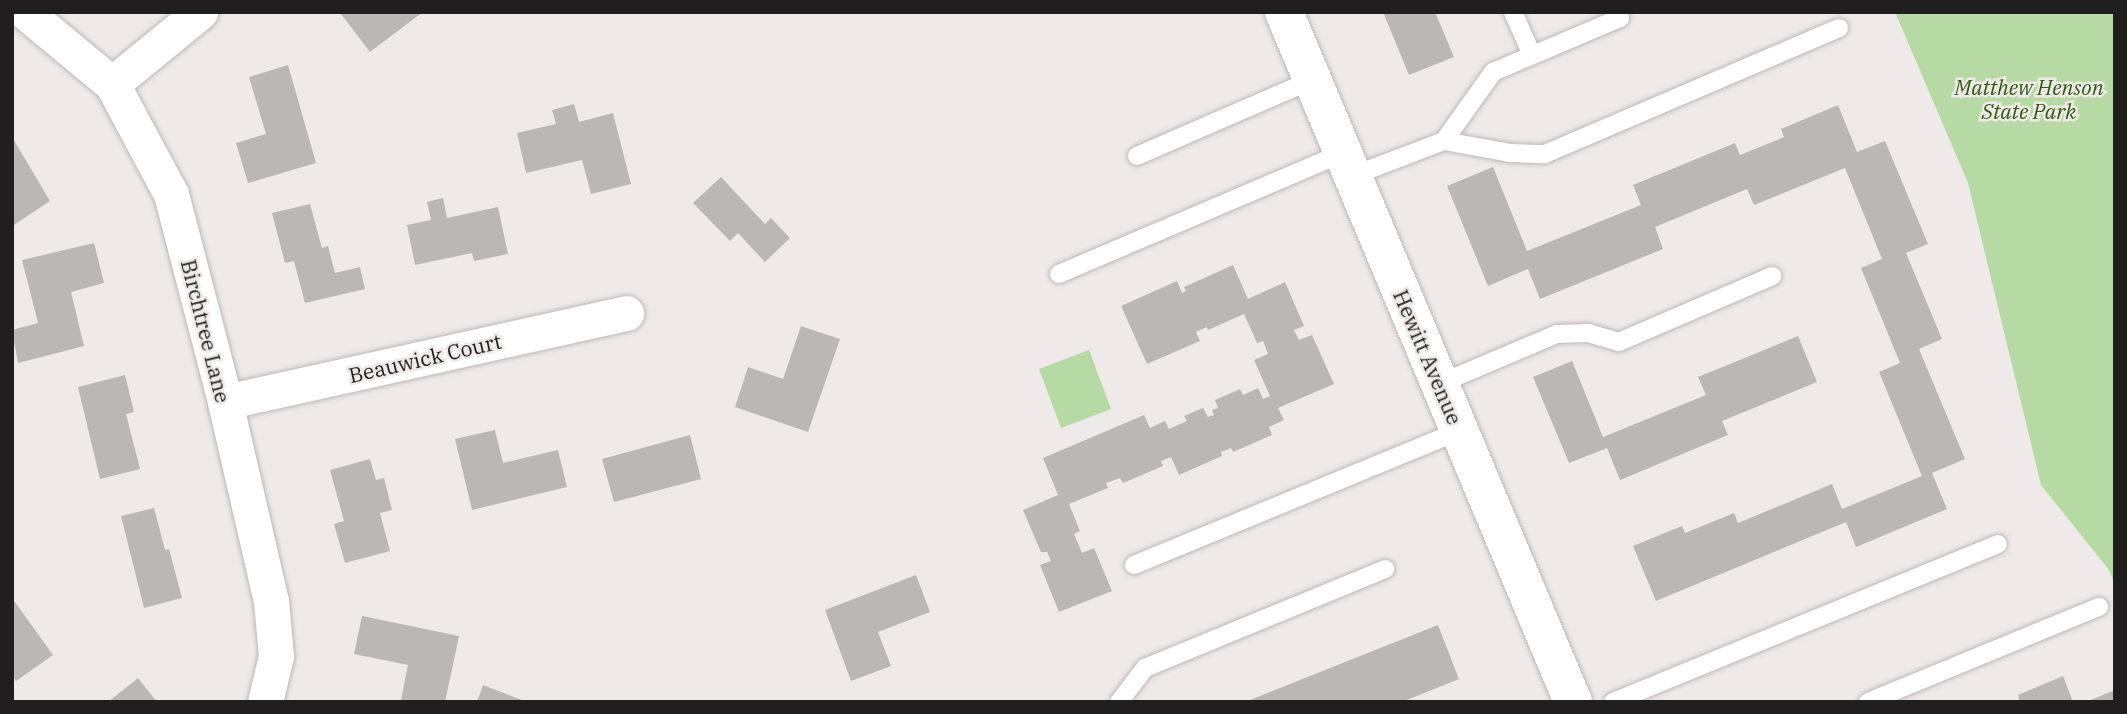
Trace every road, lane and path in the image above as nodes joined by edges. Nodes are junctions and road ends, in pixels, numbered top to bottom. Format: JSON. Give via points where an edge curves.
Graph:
{"nodes":[{"id":1,"x":25,"y":12,"type":"edge"},
{"id":2,"x":200,"y":12,"type":"edge"},
{"id":3,"x":1284,"y":12,"type":"edge"},
{"id":4,"x":1513,"y":12,"type":"edge"},
{"id":5,"x":1617,"y":12,"type":"edge"},
{"id":6,"x":1839,"y":28,"type":"dead end"},
{"id":7,"x":1532,"y":55,"type":"junction"},
{"id":8,"x":1312,"y":80,"type":"junction"},
{"id":9,"x":112,"y":84,"type":"junction"},
{"id":10,"x":1444,"y":141,"type":"junction"},
{"id":11,"x":1137,"y":156,"type":"dead end"},
{"id":12,"x":1347,"y":165,"type":"junction"},
{"id":13,"x":1059,"y":274,"type":"dead end"},
{"id":14,"x":1772,"y":276,"type":"dead end"},
{"id":15,"x":626,"y":313,"type":"dead end"},
{"id":16,"x":1439,"y":384,"type":"junction"},
{"id":17,"x":225,"y":402,"type":"junction"},
{"id":18,"x":1459,"y":431,"type":"junction"},
{"id":19,"x":1998,"y":544,"type":"dead end"},
{"id":20,"x":1134,"y":565,"type":"dead end"},
{"id":21,"x":1385,"y":569,"type":"dead end"},
{"id":22,"x":2099,"y":607,"type":"dead end"},
{"id":23,"x":265,"y":702,"type":"edge"},
{"id":24,"x":1119,"y":702,"type":"edge"},
{"id":25,"x":1573,"y":702,"type":"edge"},
{"id":26,"x":1613,"y":702,"type":"edge"},
{"id":27,"x":1868,"y":702,"type":"edge"}],
"edges":[{"from":1,"to":9,"type":"street","name":"Birchtree Lane"},
{"from":2,"to":9,"type":"street"},
{"from":3,"to":8,"type":"street","name":"Hewitt Avenue"},
{"from":4,"to":7,"type":"lane"},
{"from":5,"to":7,"type":"lane","via":[[1620,18]]},
{"from":6,"to":10,"type":"lane","via":[[1545,154]]},
{"from":7,"to":10,"type":"lane","via":[[1493,72]]},
{"from":8,"to":11,"type":"lane"},
{"from":8,"to":12,"type":"street","name":"Hewitt Avenue"},
{"from":9,"to":17,"type":"street","name":"Birchtree Lane","via":[[171,194]]},
{"from":10,"to":12,"type":"lane"},
{"from":12,"to":13,"type":"lane"},
{"from":12,"to":16,"type":"street","name":"Hewitt Avenue"},
{"from":14,"to":16,"type":"lane","via":[[1619,342],[1588,333],[1557,334]]},
{"from":15,"to":17,"type":"street","name":"Beauwick Court"},
{"from":16,"to":18,"type":"street","name":"Hewitt Avenue"},
{"from":17,"to":23,"type":"street","name":"Birchtree Lane","via":[[271,601],[276,656]]},
{"from":18,"to":20,"type":"lane"},
{"from":18,"to":25,"type":"street","name":"Hewitt Avenue"},
{"from":19,"to":26,"type":"lane"},
{"from":21,"to":24,"type":"lane","via":[[1145,668]]},
{"from":22,"to":27,"type":"lane"}]}
